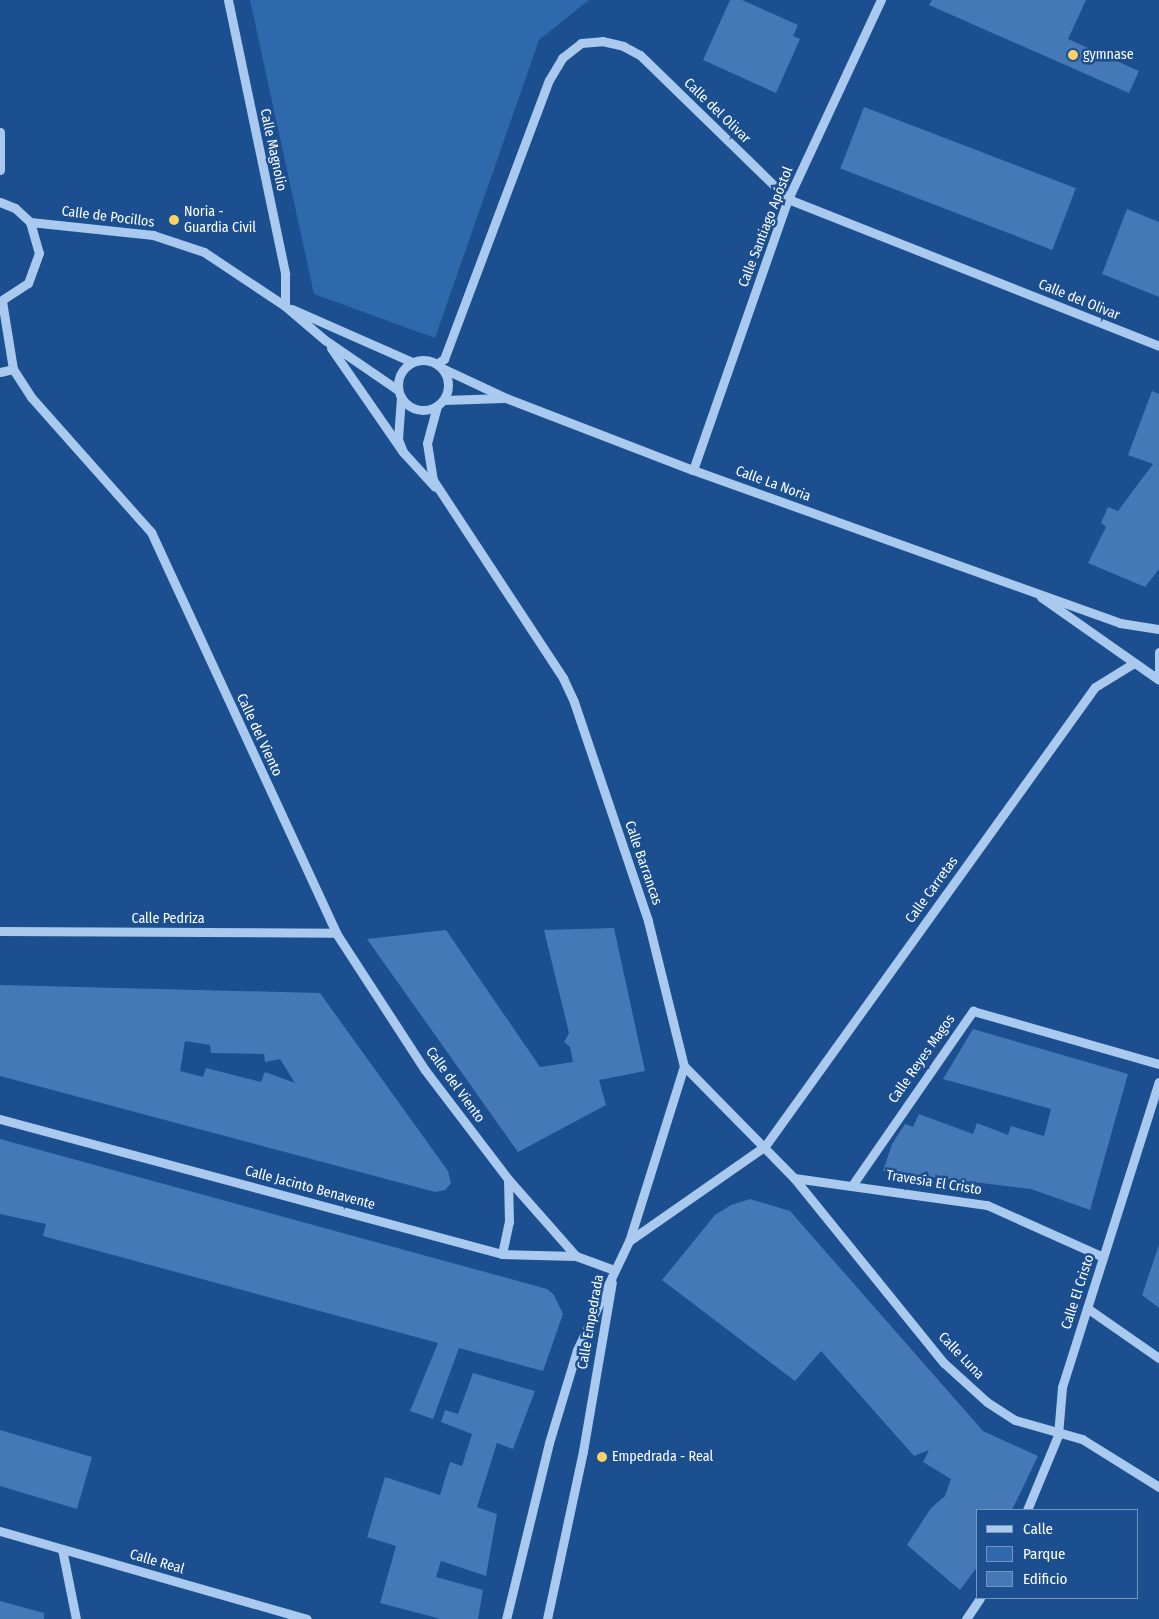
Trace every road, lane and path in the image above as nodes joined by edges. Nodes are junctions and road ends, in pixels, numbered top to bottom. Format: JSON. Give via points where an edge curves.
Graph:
{"nodes":[{"id":1,"x":228,"y":0,"type":"edge"},
{"id":2,"x":881,"y":0,"type":"edge"},
{"id":3,"x":0,"y":132,"type":"edge"},
{"id":4,"x":0,"y":170,"type":"edge"},
{"id":5,"x":788,"y":199,"type":"junction"},
{"id":6,"x":0,"y":202,"type":"edge"},
{"id":7,"x":30,"y":222,"type":"junction"},
{"id":8,"x":1,"y":301,"type":"edge"},
{"id":9,"x":285,"y":306,"type":"junction"},
{"id":10,"x":324,"y":340,"type":"junction"},
{"id":11,"x":1159,"y":346,"type":"edge"},
{"id":12,"x":412,"y":362,"type":"junction"},
{"id":13,"x":440,"y":366,"type":"junction"},
{"id":14,"x":13,"y":368,"type":"junction"},
{"id":15,"x":0,"y":372,"type":"edge"},
{"id":16,"x":399,"y":393,"type":"junction"},
{"id":17,"x":506,"y":398,"type":"junction"},
{"id":18,"x":440,"y":403,"type":"junction"},
{"id":19,"x":403,"y":452,"type":"junction"},
{"id":20,"x":693,"y":470,"type":"junction"},
{"id":21,"x":440,"y":493,"type":"junction"},
{"id":22,"x":1033,"y":591,"type":"junction"},
{"id":23,"x":1159,"y":629,"type":"edge"},
{"id":24,"x":1159,"y":652,"type":"edge"},
{"id":25,"x":1134,"y":663,"type":"junction"},
{"id":26,"x":1159,"y":676,"type":"edge"},
{"id":27,"x":1159,"y":680,"type":"edge"},
{"id":28,"x":0,"y":931,"type":"edge"},
{"id":29,"x":336,"y":933,"type":"junction"},
{"id":30,"x":1159,"y":1064,"type":"edge"},
{"id":31,"x":684,"y":1066,"type":"junction"},
{"id":32,"x":1159,"y":1082,"type":"edge"},
{"id":33,"x":0,"y":1120,"type":"edge"},
{"id":34,"x":765,"y":1146,"type":"junction"},
{"id":35,"x":794,"y":1178,"type":"junction"},
{"id":36,"x":508,"y":1179,"type":"junction"},
{"id":37,"x":853,"y":1184,"type":"junction"},
{"id":38,"x":629,"y":1241,"type":"junction"},
{"id":39,"x":502,"y":1254,"type":"junction"},
{"id":40,"x":576,"y":1256,"type":"junction"},
{"id":41,"x":1104,"y":1257,"type":"junction"},
{"id":42,"x":614,"y":1270,"type":"junction"},
{"id":43,"x":1087,"y":1308,"type":"junction"},
{"id":44,"x":1159,"y":1358,"type":"edge"},
{"id":45,"x":1058,"y":1435,"type":"junction"},
{"id":46,"x":1159,"y":1487,"type":"edge"},
{"id":47,"x":1027,"y":1509,"type":"edge"},
{"id":48,"x":0,"y":1531,"type":"edge"},
{"id":49,"x":62,"y":1550,"type":"junction"},
{"id":50,"x":979,"y":1599,"type":"edge"},
{"id":51,"x":76,"y":1619,"type":"edge"},
{"id":52,"x":307,"y":1619,"type":"edge"},
{"id":53,"x":506,"y":1619,"type":"edge"},
{"id":54,"x":547,"y":1619,"type":"edge"},
{"id":55,"x":966,"y":1619,"type":"edge"}],
"edges":[{"from":1,"to":9,"type":"street","name":"Calle Magnolio","via":[[285,274]]},
{"from":2,"to":5,"type":"street","name":"Calle Santiago Apóstol"},
{"from":3,"to":4,"type":"street"},
{"from":5,"to":11,"type":"street","name":"Calle del Olivar"},
{"from":5,"to":13,"type":"street","name":"Calle del Olivar","via":[[640,55],[623,46],[602,41],[581,43],[562,58],[549,80]]},
{"from":5,"to":20,"type":"street","name":"Calle Santiago Apóstol"},
{"from":6,"to":7,"type":"street","via":[[15,208]]},
{"from":7,"to":8,"type":"street","via":[[39,253],[28,283]]},
{"from":7,"to":9,"type":"street","name":"Calle de Pocillos","via":[[169,240],[204,252]]},
{"from":8,"to":14,"type":"street","name":"Calle del Viento"},
{"from":9,"to":10,"type":"street","name":"Calle de Pocillos"},
{"from":9,"to":12,"type":"street","name":"Calle de Pocillos"},
{"from":10,"to":16,"type":"street","name":"Calle de Pocillos"},
{"from":10,"to":19,"type":"street","name":"Calle Barrancas"},
{"from":12,"to":13,"type":"street","via":[[427,360]]},
{"from":12,"to":16,"type":"street","via":[[400,373]]},
{"from":13,"to":17,"type":"street","name":"Calle La Noria"},
{"from":13,"to":18,"type":"street","via":[[448,384]]},
{"from":14,"to":15,"type":"street"},
{"from":14,"to":29,"type":"street","name":"Calle del Viento","via":[[31,397],[151,532]]},
{"from":16,"to":18,"type":"street","via":[[421,410]]},
{"from":16,"to":19,"type":"street","via":[[398,439]]},
{"from":17,"to":18,"type":"street","name":"Calle La Noria"},
{"from":17,"to":20,"type":"street","name":"Calle La Noria"},
{"from":18,"to":21,"type":"street","name":"Calle Barrancas","via":[[427,454],[432,480]]},
{"from":19,"to":21,"type":"street","name":"Calle Barrancas"},
{"from":20,"to":22,"type":"street","name":"Calle La Noria"},
{"from":21,"to":31,"type":"street","name":"Calle Barrancas","via":[[563,678],[574,702],[648,921]]},
{"from":22,"to":23,"type":"street","name":"Calle La Noria","via":[[1120,622]]},
{"from":22,"to":25,"type":"street","name":"Calle La Noria"},
{"from":24,"to":26,"type":"street"},
{"from":25,"to":27,"type":"street","name":"Calle La Noria"},
{"from":25,"to":34,"type":"street","name":"Calle Carretas","via":[[1096,687]]},
{"from":28,"to":29,"type":"street","name":"Calle Pedriza"},
{"from":29,"to":36,"type":"street","name":"Calle del Viento","via":[[426,1070]]},
{"from":30,"to":37,"type":"street","name":"Calle Reyes Magos","via":[[973,1011]]},
{"from":31,"to":34,"type":"street"},
{"from":31,"to":38,"type":"street"},
{"from":32,"to":41,"type":"street","name":"Calle El Cristo"},
{"from":33,"to":39,"type":"street","name":"Calle Jacinto Benavente"},
{"from":34,"to":35,"type":"street"},
{"from":34,"to":38,"type":"street"},
{"from":35,"to":37,"type":"street","name":"Travesía El Cristo"},
{"from":35,"to":45,"type":"street","name":"Calle Luna","via":[[944,1363],[987,1402],[1015,1420]]},
{"from":36,"to":39,"type":"street","via":[[509,1222]]},
{"from":36,"to":40,"type":"street","name":"Calle del Viento"},
{"from":37,"to":41,"type":"street","name":"Travesía El Cristo","via":[[987,1205]]},
{"from":38,"to":42,"type":"street"},
{"from":39,"to":40,"type":"street","name":"Calle Jacinto Benavente"},
{"from":40,"to":42,"type":"street","name":"Calle Jacinto Benavente"},
{"from":41,"to":43,"type":"street","name":"Calle El Cristo"},
{"from":42,"to":53,"type":"street","name":"Calle Empedrada","via":[[577,1350],[549,1443]]},
{"from":42,"to":54,"type":"street","name":"Calle Empedrada","via":[[583,1451]]},
{"from":43,"to":44,"type":"street"},
{"from":43,"to":45,"type":"street","name":"Calle El Cristo","via":[[1062,1387]]},
{"from":45,"to":46,"type":"street","name":"Calle Luna","via":[[1082,1439]]},
{"from":45,"to":47,"type":"street","name":"Calle El Cristo"},
{"from":48,"to":49,"type":"street","name":"Calle Real"},
{"from":49,"to":51,"type":"street"},
{"from":49,"to":52,"type":"street","name":"Calle Real"},
{"from":50,"to":55,"type":"street"}]}
